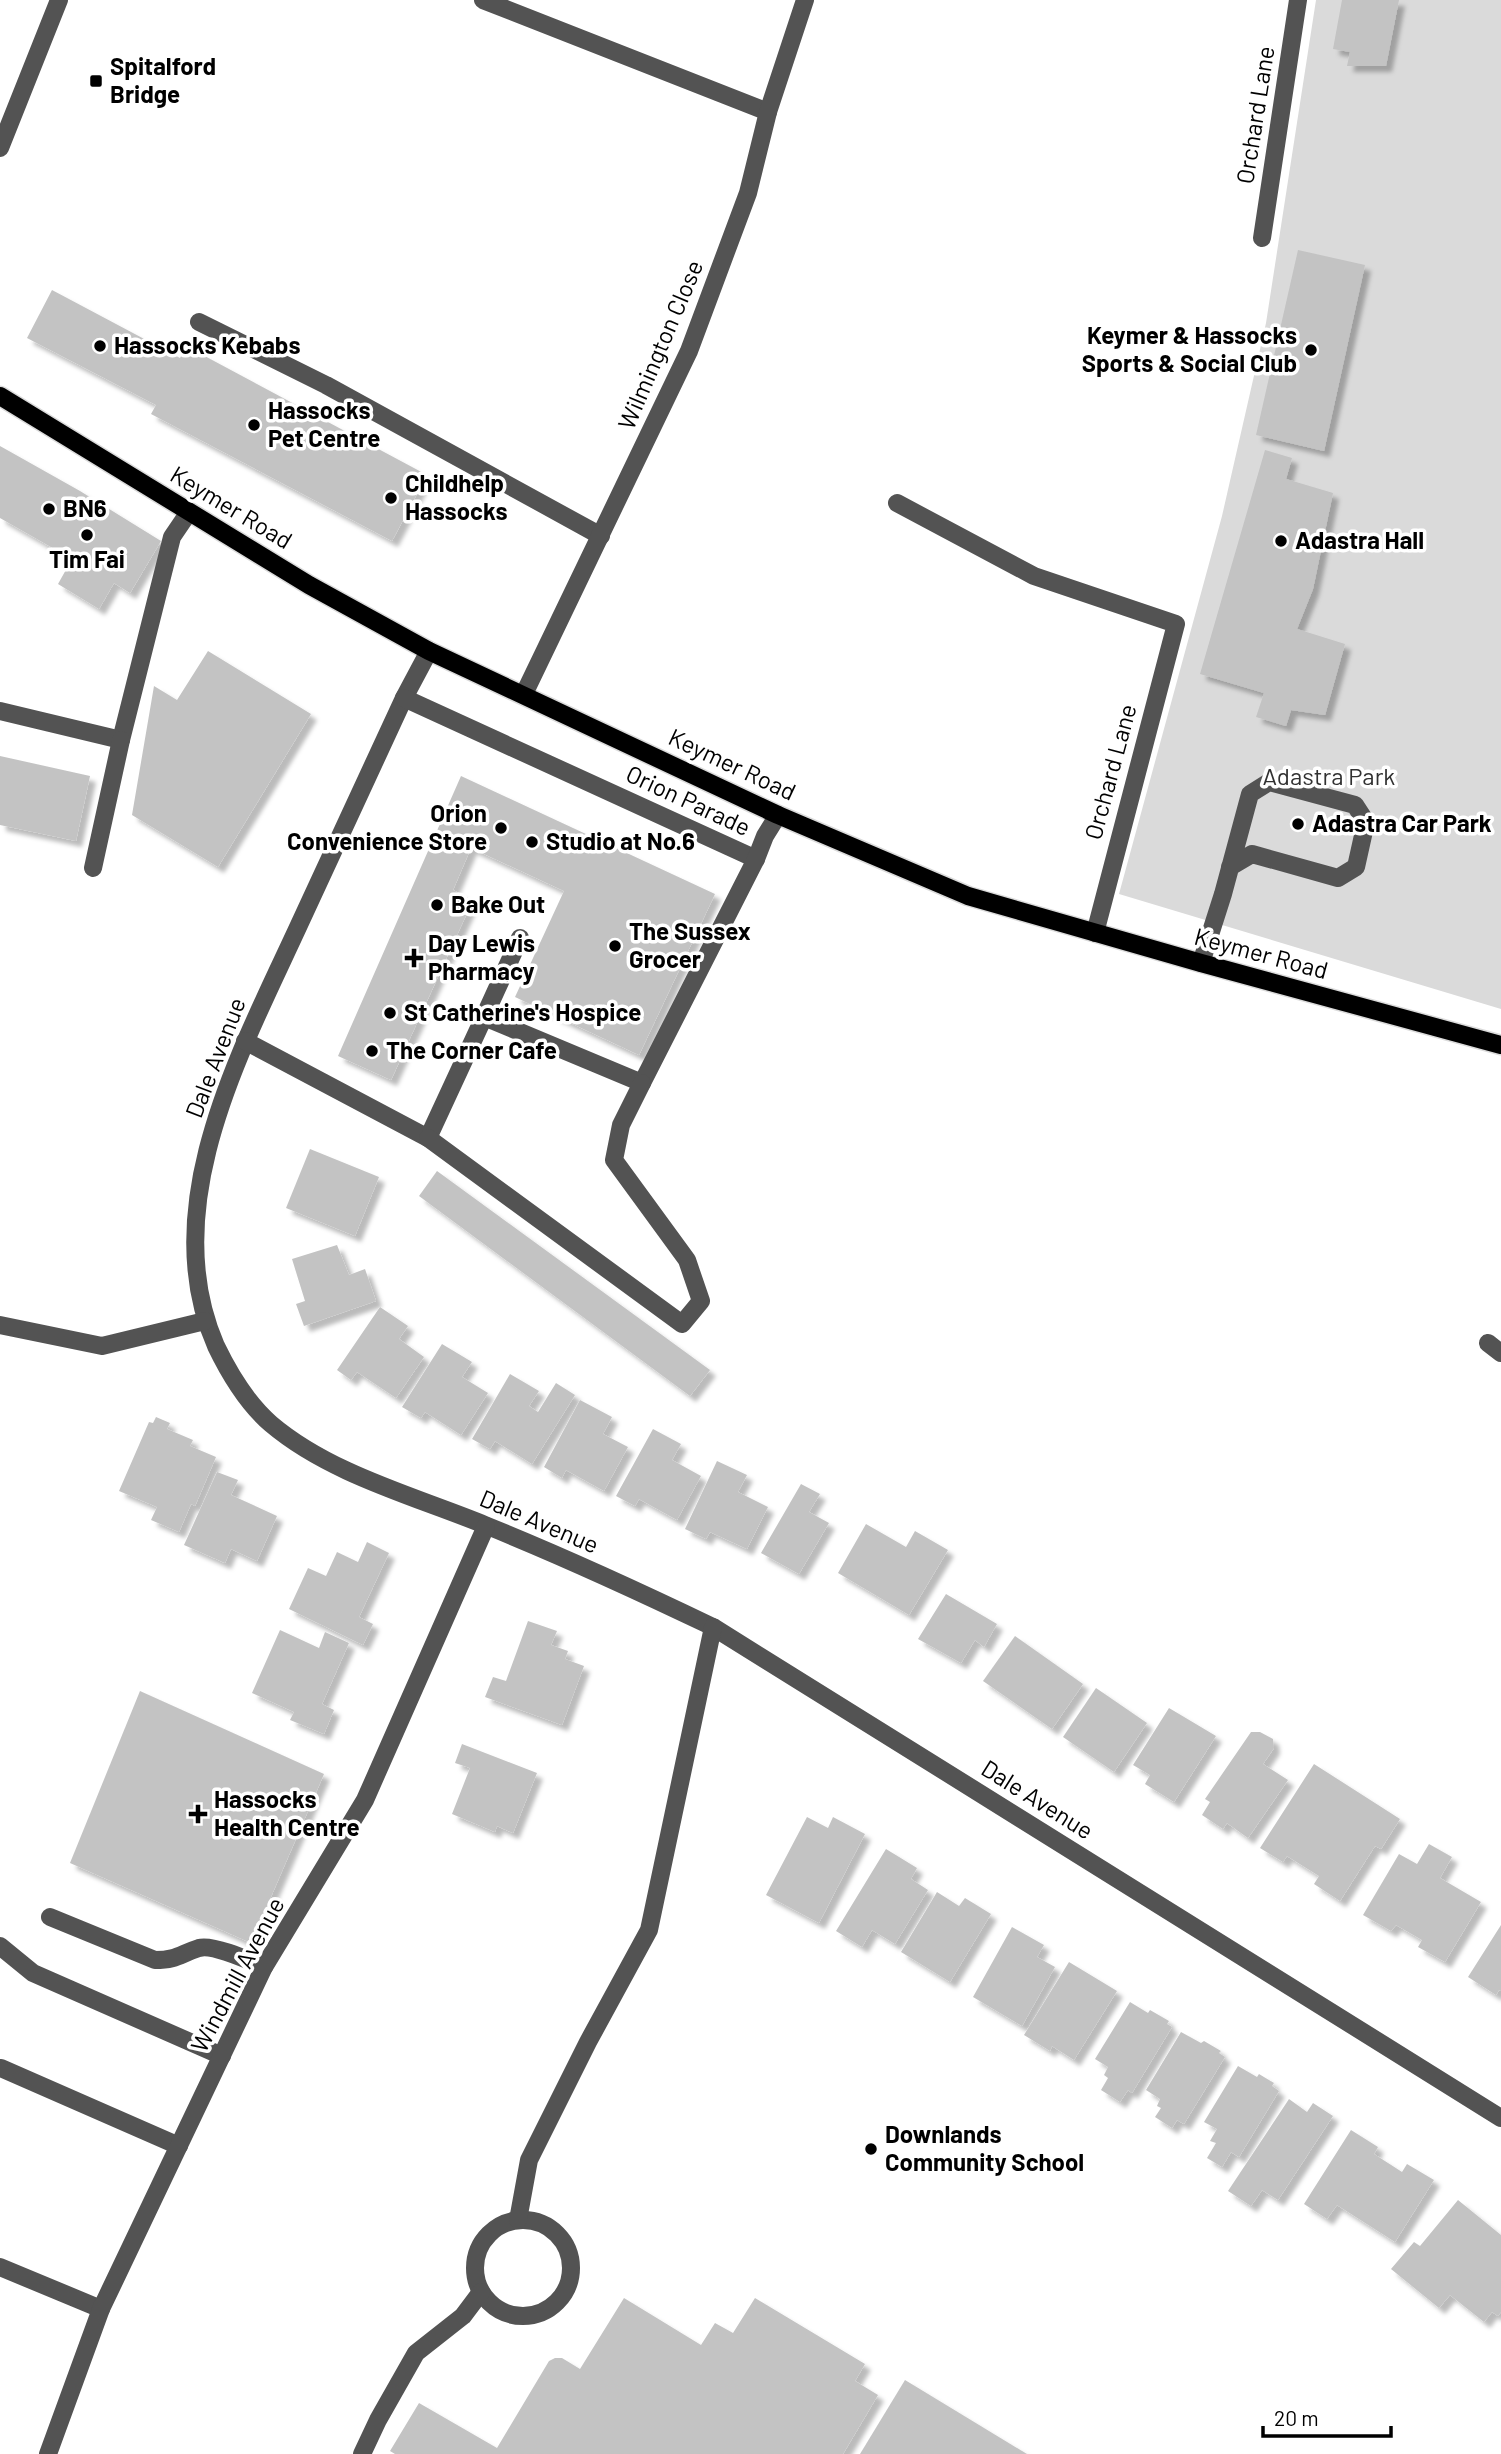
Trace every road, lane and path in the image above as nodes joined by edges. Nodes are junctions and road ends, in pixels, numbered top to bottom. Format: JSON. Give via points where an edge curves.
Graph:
{"nodes":[{"id":1,"x":59,"y":0,"type":"edge"},
{"id":2,"x":483,"y":0,"type":"edge"},
{"id":3,"x":805,"y":0,"type":"edge"},
{"id":4,"x":1298,"y":0,"type":"edge"},
{"id":5,"x":768,"y":112,"type":"junction"},
{"id":6,"x":0,"y":148,"type":"edge"},
{"id":7,"x":1262,"y":238,"type":"dead end"},
{"id":8,"x":198,"y":321,"type":"dead end"},
{"id":9,"x":0,"y":396,"type":"edge"},
{"id":10,"x":897,"y":503,"type":"dead end"},
{"id":11,"x":189,"y":512,"type":"junction"},
{"id":12,"x":601,"y":536,"type":"junction"},
{"id":13,"x":429,"y":651,"type":"junction"},
{"id":14,"x":524,"y":694,"type":"junction"},
{"id":15,"x":404,"y":698,"type":"junction"},
{"id":16,"x":0,"y":710,"type":"edge"},
{"id":17,"x":121,"y":740,"type":"junction"},
{"id":18,"x":778,"y":815,"type":"junction"},
{"id":19,"x":756,"y":859,"type":"junction"},
{"id":20,"x":1230,"y":867,"type":"junction"},
{"id":21,"x":93,"y":868,"type":"dead end"},
{"id":22,"x":1095,"y":933,"type":"junction"},
{"id":23,"x":520,"y":938,"type":"dead end"},
{"id":24,"x":1201,"y":963,"type":"junction"},
{"id":25,"x":484,"y":1017,"type":"junction"},
{"id":26,"x":245,"y":1041,"type":"junction"},
{"id":27,"x":1501,"y":1045,"type":"edge"},
{"id":28,"x":642,"y":1083,"type":"junction"},
{"id":29,"x":428,"y":1138,"type":"junction"},
{"id":30,"x":205,"y":1321,"type":"junction"},
{"id":31,"x":0,"y":1325,"type":"edge"},
{"id":32,"x":486,"y":1526,"type":"junction"},
{"id":33,"x":713,"y":1627,"type":"junction"},
{"id":34,"x":50,"y":1917,"type":"dead end"},
{"id":35,"x":0,"y":1946,"type":"edge"},
{"id":36,"x":264,"y":1967,"type":"junction"},
{"id":37,"x":222,"y":2056,"type":"junction"},
{"id":38,"x":1,"y":2068,"type":"edge"},
{"id":39,"x":1501,"y":2118,"type":"edge"},
{"id":40,"x":179,"y":2146,"type":"junction"},
{"id":41,"x":518,"y":2220,"type":"junction"},
{"id":42,"x":0,"y":2267,"type":"edge"},
{"id":43,"x":481,"y":2292,"type":"junction"},
{"id":44,"x":102,"y":2309,"type":"junction"},
{"id":45,"x":48,"y":2454,"type":"edge"},
{"id":46,"x":362,"y":2454,"type":"edge"}],
"edges":[{"from":1,"to":6,"type":"street"},
{"from":2,"to":5,"type":"street"},
{"from":3,"to":5,"type":"street","name":"Wilmington Close"},
{"from":4,"to":7,"type":"street","name":"Orchard Lane"},
{"from":5,"to":12,"type":"street","name":"Wilmington Close","via":[[748,193],[689,351]]},
{"from":8,"to":12,"type":"street","via":[[326,385]]},
{"from":9,"to":11,"type":"main road","name":"Keymer Road"},
{"from":10,"to":22,"type":"street","name":"Orchard Lane","via":[[1034,576],[1176,624]]},
{"from":11,"to":13,"type":"main road","name":"Keymer Road"},
{"from":11,"to":17,"type":"street","via":[[173,537]]},
{"from":12,"to":14,"type":"street","name":"Wilmington Close"},
{"from":13,"to":14,"type":"main road","name":"Keymer Road"},
{"from":13,"to":15,"type":"street","name":"Dale Avenue"},
{"from":14,"to":18,"type":"main road","name":"Keymer Road"},
{"from":15,"to":19,"type":"street","name":"Orion Parade"},
{"from":15,"to":26,"type":"street","name":"Dale Avenue"},
{"from":16,"to":17,"type":"street"},
{"from":17,"to":21,"type":"street"},
{"from":18,"to":19,"type":"street"},
{"from":18,"to":22,"type":"main road","name":"Keymer Road","via":[[968,896]]},
{"from":19,"to":28,"type":"street","name":"Orion Parade"},
{"from":20,"to":20,"type":"street","via":[[1250,794],[1269,782],[1355,805],[1366,822],[1356,867],[1338,878],[1252,854]]},
{"from":20,"to":24,"type":"street"},
{"from":22,"to":24,"type":"main road","name":"Keymer Road"},
{"from":23,"to":25,"type":"street"},
{"from":24,"to":27,"type":"main road","name":"Keymer Road"},
{"from":25,"to":28,"type":"street"},
{"from":25,"to":29,"type":"street"},
{"from":26,"to":29,"type":"street"},
{"from":26,"to":30,"type":"street","name":"Dale Avenue","via":[[216,1119],[198,1194],[195,1263]]},
{"from":28,"to":29,"type":"street","name":"Orion Parade","via":[[621,1125],[614,1160],[687,1260],[701,1301],[682,1324]]},
{"from":30,"to":31,"type":"street","via":[[102,1346]]},
{"from":30,"to":32,"type":"street","name":"Dale Avenue","via":[[229,1373],[271,1423],[332,1465]]},
{"from":32,"to":33,"type":"street","name":"Dale Avenue"},
{"from":32,"to":36,"type":"street","name":"Windmill Avenue","via":[[365,1800]]},
{"from":33,"to":39,"type":"street","name":"Dale Avenue"},
{"from":33,"to":41,"type":"street","via":[[649,1930],[529,2160]]},
{"from":34,"to":36,"type":"street","via":[[155,1960],[171,1960],[202,1947]]},
{"from":35,"to":37,"type":"street","via":[[33,1973]]},
{"from":36,"to":37,"type":"street","name":"Windmill Avenue"},
{"from":37,"to":40,"type":"street","name":"Windmill Avenue"},
{"from":38,"to":40,"type":"street"},
{"from":40,"to":44,"type":"street","name":"Windmill Avenue"},
{"from":41,"to":43,"type":"street","via":[[502,2224],[480,2246],[475,2277]]},
{"from":41,"to":43,"type":"street","via":[[534,2221],[561,2237],[572,2267],[569,2283],[550,2308],[536,2315],[505,2313]]},
{"from":42,"to":44,"type":"street"},
{"from":43,"to":46,"type":"street","via":[[463,2316],[416,2353]]},
{"from":44,"to":45,"type":"street","name":"Windmill Avenue"}]}
